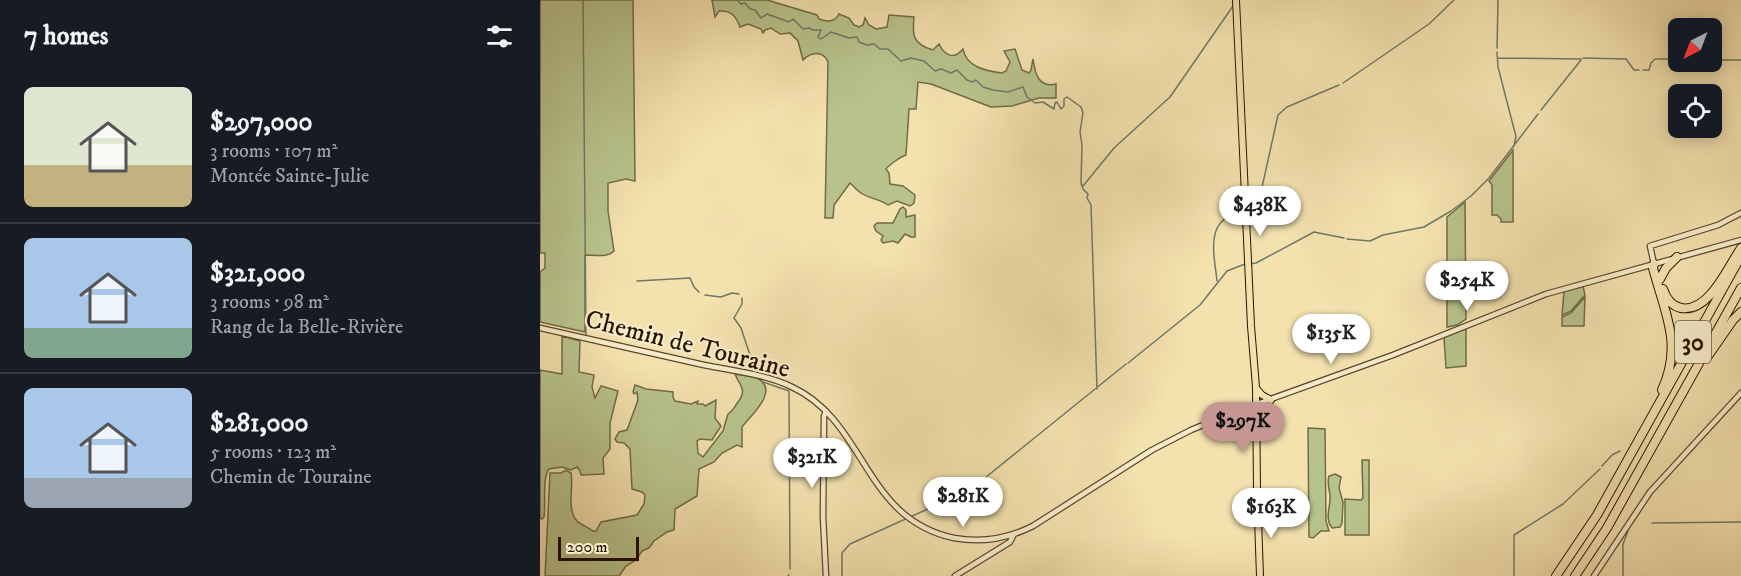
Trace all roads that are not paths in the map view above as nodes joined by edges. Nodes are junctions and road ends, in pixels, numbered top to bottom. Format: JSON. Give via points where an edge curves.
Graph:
{"nodes":[{"id":1,"x":1236,"y":0,"type":"edge"},
{"id":2,"x":1741,"y":213,"type":"edge"},
{"id":3,"x":1739,"y":244,"type":"edge"},
{"id":4,"x":1741,"y":256,"type":"edge"},
{"id":5,"x":1677,"y":257,"type":"junction"},
{"id":6,"x":1654,"y":264,"type":"junction"},
{"id":7,"x":1660,"y":279,"type":"junction"},
{"id":8,"x":1741,"y":288,"type":"edge"},
{"id":9,"x":1741,"y":312,"type":"edge"},
{"id":10,"x":540,"y":328,"type":"edge"},
{"id":11,"x":1253,"y":345,"type":"junction"},
{"id":12,"x":1256,"y":387,"type":"junction"},
{"id":13,"x":1685,"y":390,"type":"junction"},
{"id":14,"x":1741,"y":393,"type":"edge"},
{"id":15,"x":1271,"y":400,"type":"junction"},
{"id":16,"x":1255,"y":405,"type":"junction"},
{"id":17,"x":826,"y":411,"type":"junction"},
{"id":18,"x":1646,"y":428,"type":"junction"},
{"id":19,"x":1014,"y":534,"type":"junction"},
{"id":20,"x":826,"y":576,"type":"edge"},
{"id":21,"x":955,"y":576,"type":"edge"},
{"id":22,"x":1260,"y":576,"type":"edge"},
{"id":23,"x":1556,"y":576,"type":"edge"},
{"id":24,"x":1575,"y":576,"type":"edge"},
{"id":25,"x":1594,"y":576,"type":"edge"}],
"edges":[{"from":1,"to":11,"type":"main road"},
{"from":2,"to":6,"type":"street","via":[[1718,225],[1650,246]]},
{"from":3,"to":5,"type":"street"},
{"from":3,"to":7,"type":"highway","via":[[1707,299],[1696,307],[1682,308],[1671,303]]},
{"from":4,"to":18,"type":"highway","number":"30"},
{"from":5,"to":6,"type":"street"},
{"from":5,"to":7,"type":"highway"},
{"from":6,"to":7,"type":"highway"},
{"from":6,"to":15,"type":"street","via":[[1539,297]]},
{"from":6,"to":18,"type":"highway","via":[[1671,334],[1672,357]]},
{"from":8,"to":13,"type":"highway","number":"30"},
{"from":9,"to":13,"type":"highway"},
{"from":10,"to":17,"type":"street","name":"Chemin de Touraine","via":[[777,381],[803,393]]},
{"from":11,"to":12,"type":"main road"},
{"from":11,"to":16,"type":"main road"},
{"from":12,"to":15,"type":"main road"},
{"from":12,"to":16,"type":"main road"},
{"from":13,"to":24,"type":"highway","number":"30","via":[[1607,528]]},
{"from":14,"to":25,"type":"street","via":[[1650,492]]},
{"from":15,"to":16,"type":"street"},
{"from":16,"to":19,"type":"street","via":[[1159,446],[1037,524]]},
{"from":16,"to":22,"type":"main road"},
{"from":17,"to":19,"type":"street","name":"Chemin de Touraine","via":[[883,494],[909,518],[958,539]]},
{"from":17,"to":20,"type":"street"},
{"from":18,"to":23,"type":"highway","number":"30","via":[[1592,524]]},
{"from":19,"to":21,"type":"street","via":[[1010,542]]}]}
